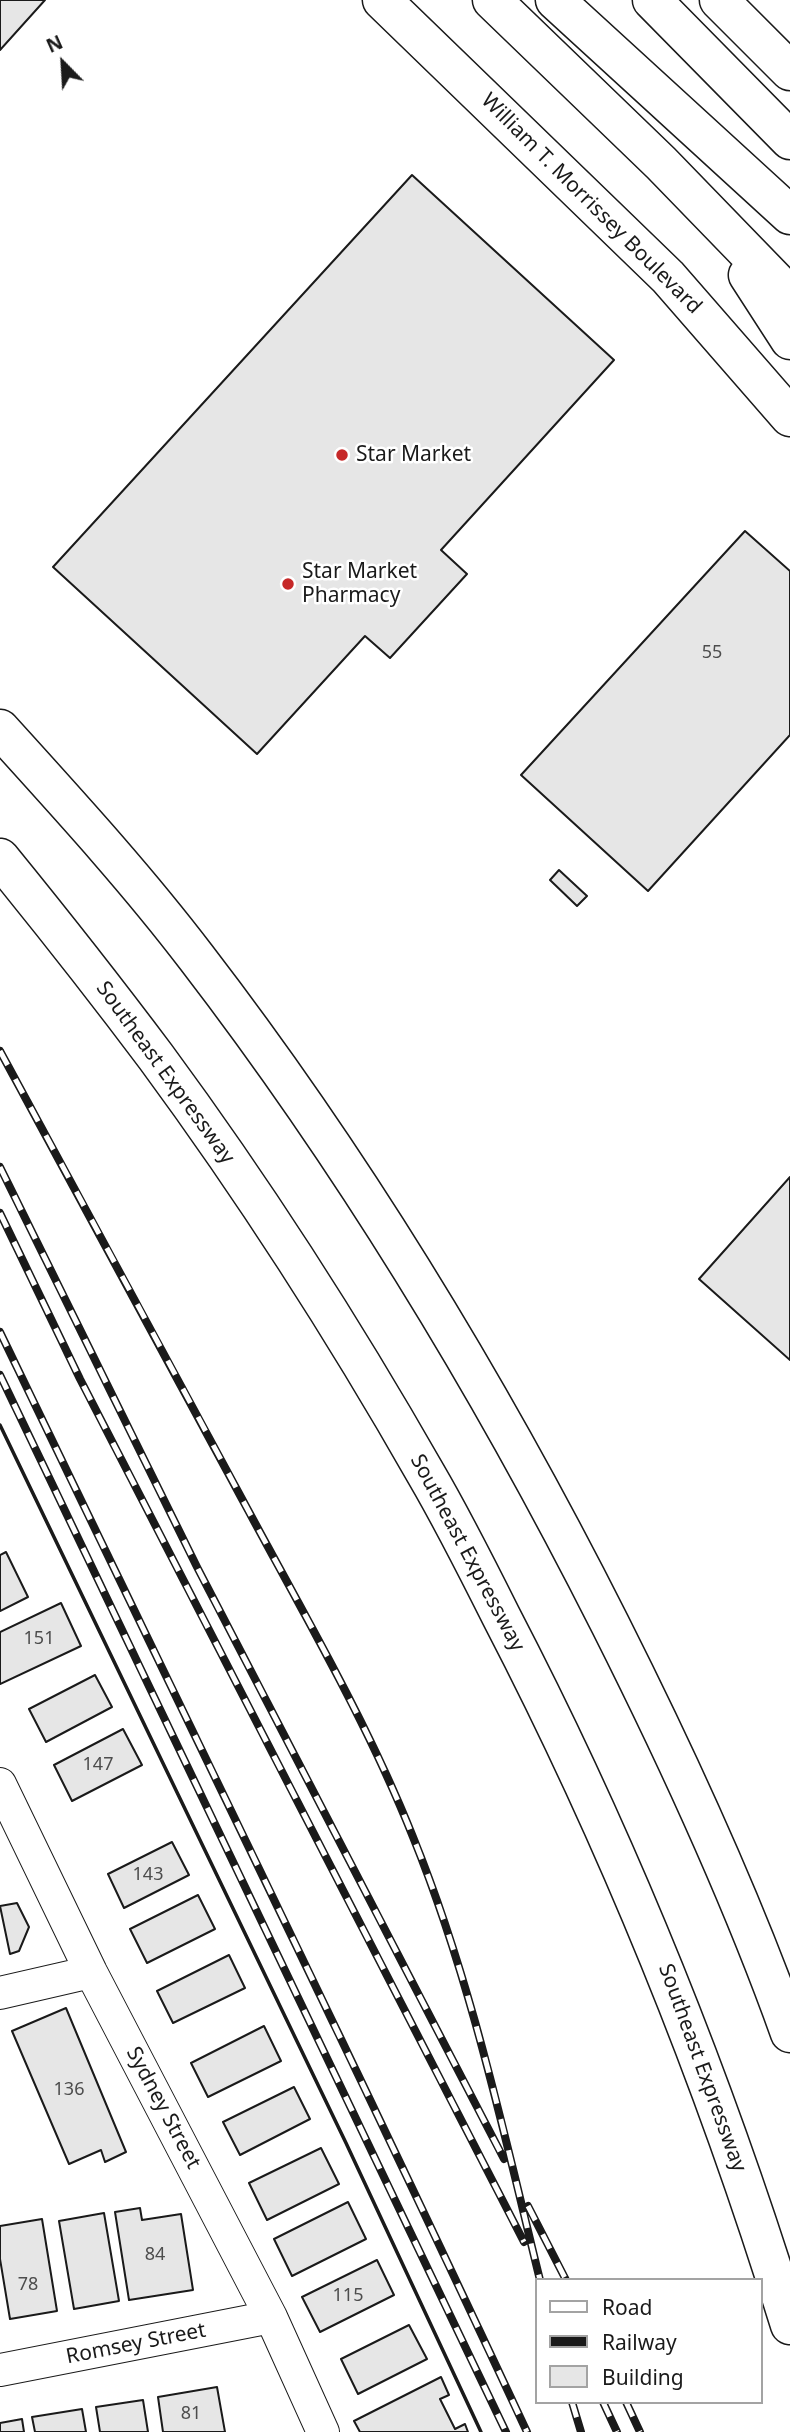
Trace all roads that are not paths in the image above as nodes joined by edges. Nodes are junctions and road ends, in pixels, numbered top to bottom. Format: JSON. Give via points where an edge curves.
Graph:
{"nodes":[{"id":1,"x":382,"y":0,"type":"edge"},
{"id":2,"x":492,"y":0,"type":"edge"},
{"id":3,"x":555,"y":0,"type":"edge"},
{"id":4,"x":652,"y":0,"type":"edge"},
{"id":5,"x":719,"y":0,"type":"edge"},
{"id":6,"x":790,"y":71,"type":"edge"},
{"id":7,"x":790,"y":140,"type":"edge"},
{"id":8,"x":661,"y":163,"type":"junction"},
{"id":9,"x":790,"y":215,"type":"edge"},
{"id":10,"x":790,"y":296,"type":"edge"},
{"id":11,"x":790,"y":340,"type":"edge"},
{"id":12,"x":790,"y":417,"type":"edge"},
{"id":13,"x":0,"y":729,"type":"edge"},
{"id":14,"x":0,"y":858,"type":"edge"},
{"id":15,"x":0,"y":1784,"type":"edge"},
{"id":16,"x":91,"y":1972,"type":"junction"},
{"id":17,"x":0,"y":1993,"type":"edge"},
{"id":18,"x":790,"y":2033,"type":"edge"},
{"id":19,"x":271,"y":2317,"type":"junction"},
{"id":20,"x":790,"y":2325,"type":"edge"},
{"id":21,"x":0,"y":2370,"type":"edge"},
{"id":22,"x":323,"y":2432,"type":"edge"}],
"edges":[{"from":1,"to":12,"type":"main road","name":"William T. Morrissey Boulevard","via":[[668,278]]},
{"from":2,"to":8,"type":"main road"},
{"from":3,"to":9,"type":"main road"},
{"from":4,"to":7,"type":"main road"},
{"from":5,"to":6,"type":"main road"},
{"from":8,"to":10,"type":"main road"},
{"from":8,"to":11,"type":"main road","via":[[739,262]]},
{"from":13,"to":18,"type":"main road","via":[[155,905],[232,1004],[342,1161],[452,1335],[542,1491],[659,1723],[736,1894]]},
{"from":14,"to":20,"type":"main road","name":"Southeast Expressway","via":[[118,1006],[222,1151],[335,1322],[429,1478],[538,1687],[650,1931],[721,2116]]},
{"from":15,"to":16,"type":"street","name":"Sydney Street"},
{"from":16,"to":17,"type":"street"},
{"from":16,"to":19,"type":"street","name":"Sydney Street"},
{"from":19,"to":21,"type":"street","name":"Romsey Street"},
{"from":19,"to":22,"type":"street","name":"Sydney Street"}]}
